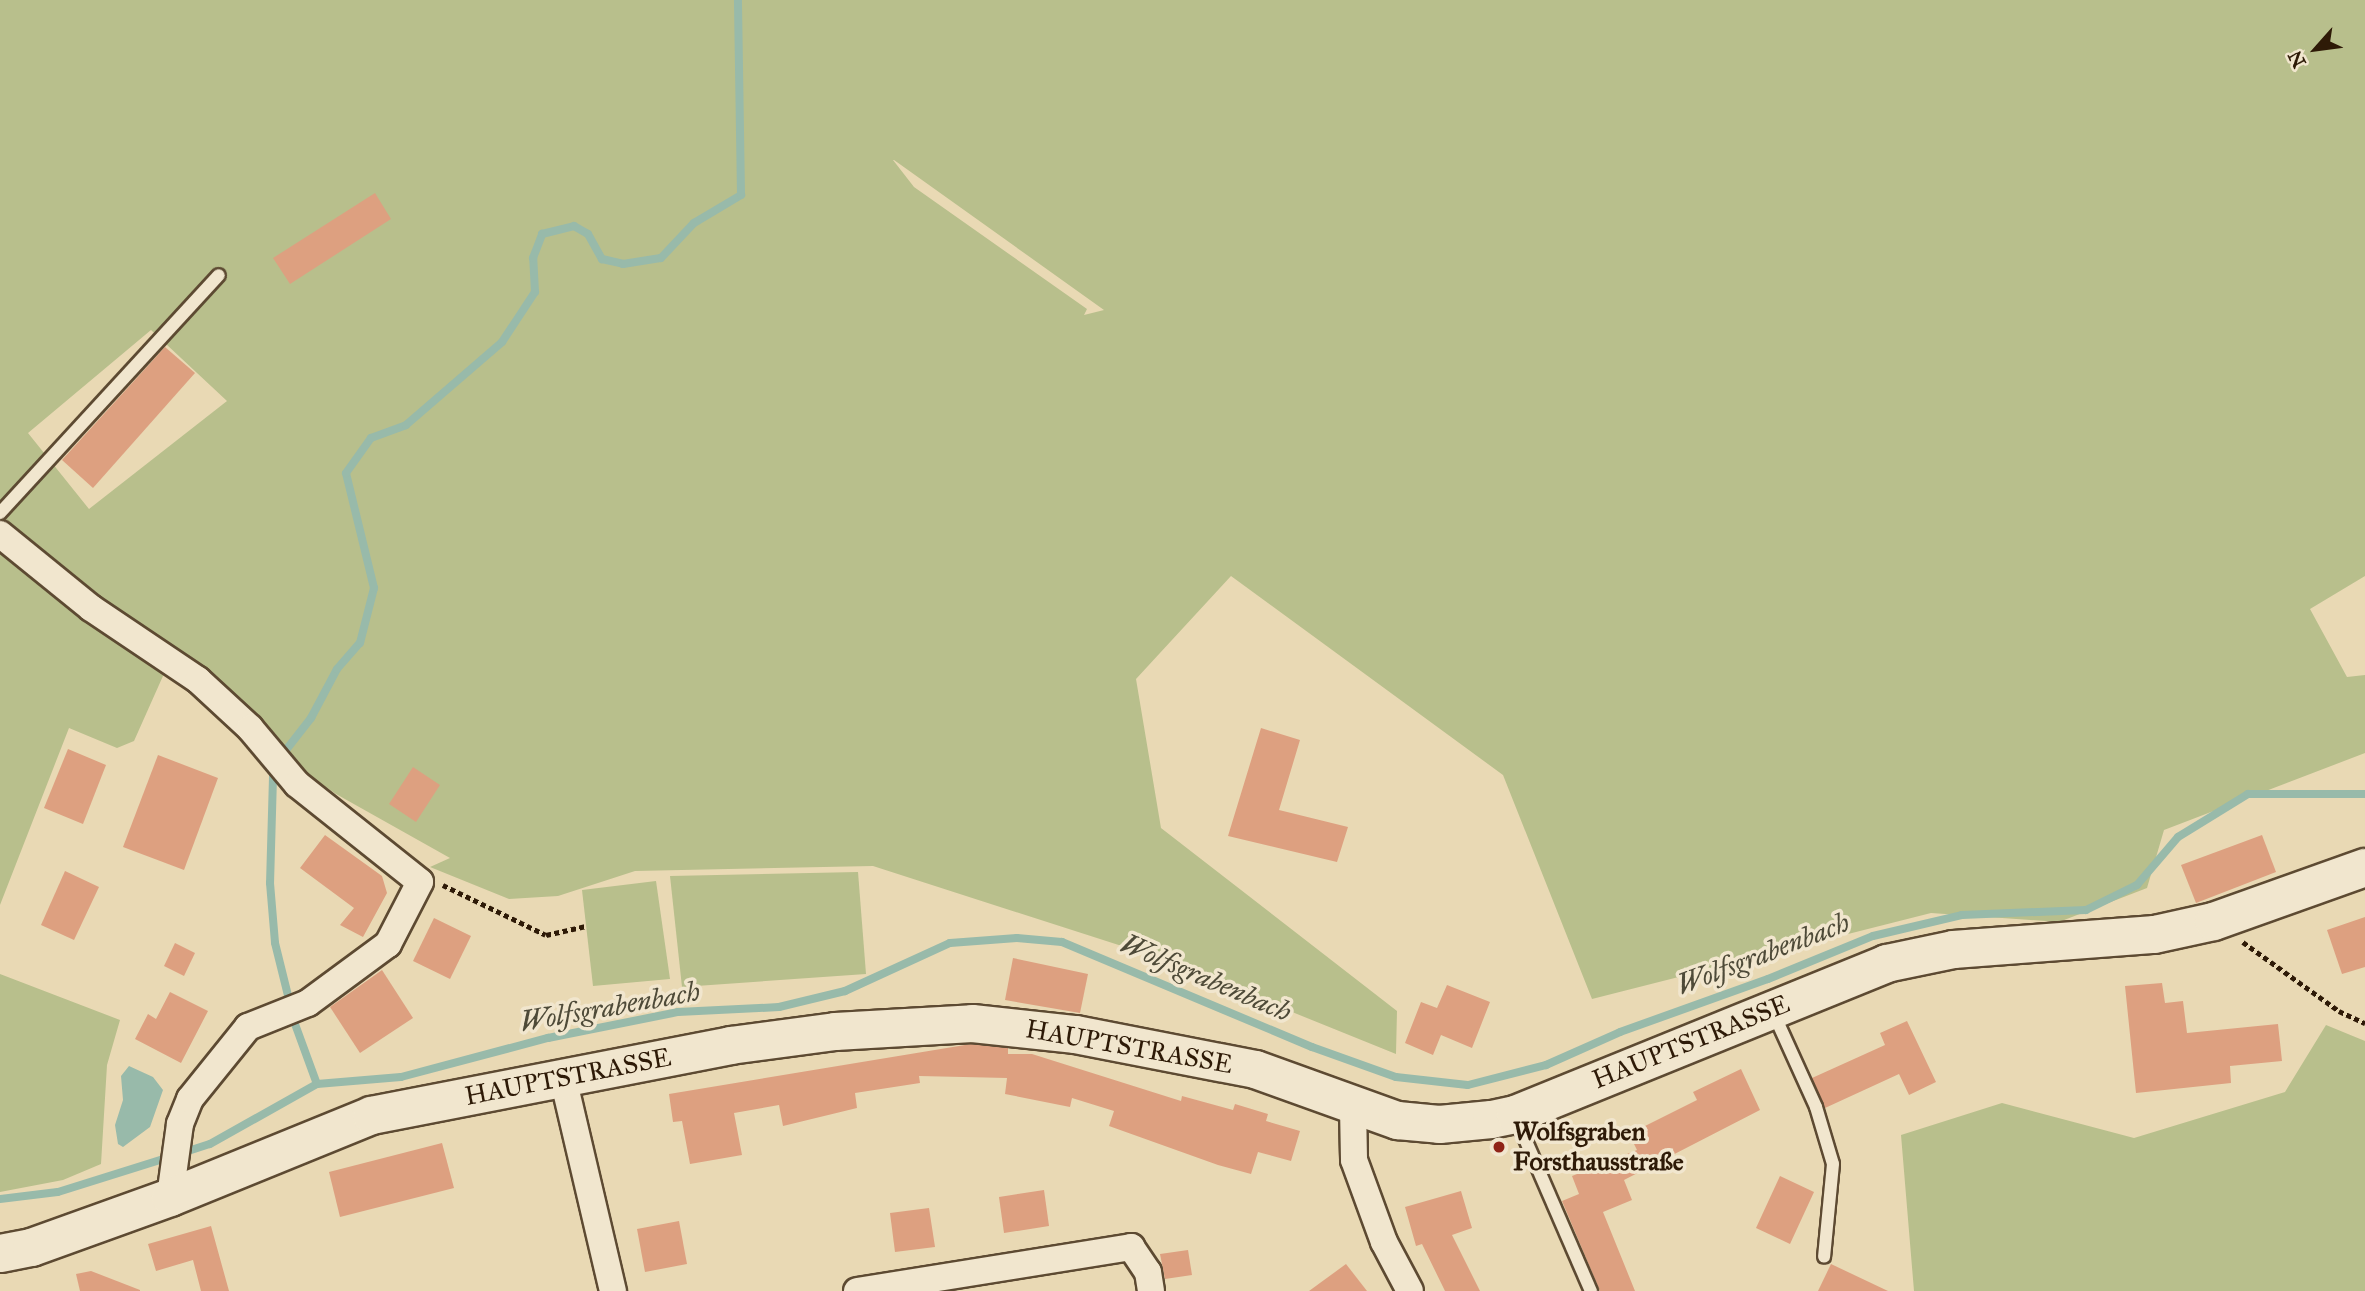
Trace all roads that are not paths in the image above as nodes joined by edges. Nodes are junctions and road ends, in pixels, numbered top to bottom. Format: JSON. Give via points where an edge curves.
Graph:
{"nodes":[{"id":1,"x":219,"y":275,"type":"dead end"},
{"id":2,"x":0,"y":513,"type":"edge"},
{"id":3,"x":0,"y":534,"type":"edge"},
{"id":4,"x":2365,"y":867,"type":"edge"},
{"id":5,"x":1772,"y":1009,"type":"junction"},
{"id":6,"x":563,"y":1078,"type":"junction"},
{"id":7,"x":1353,"y":1107,"type":"junction"},
{"id":8,"x":1515,"y":1114,"type":"junction"},
{"id":9,"x":172,"y":1182,"type":"junction"},
{"id":10,"x":0,"y":1253,"type":"edge"},
{"id":11,"x":1824,"y":1257,"type":"dead end"},
{"id":12,"x":613,"y":1291,"type":"edge"},
{"id":13,"x":857,"y":1291,"type":"edge"},
{"id":14,"x":1151,"y":1291,"type":"edge"},
{"id":15,"x":1410,"y":1291,"type":"edge"},
{"id":16,"x":1591,"y":1291,"type":"edge"}],
"edges":[{"from":1,"to":2,"type":"lane"},
{"from":3,"to":9,"type":"street","via":[[91,608],[198,680],[250,728],[297,784],[420,882],[388,944],[308,1003],[248,1027],[190,1098],[180,1124]]},
{"from":4,"to":5,"type":"main road","name":"HAUPTSTRASSE","via":[[2213,921],[2154,934],[1953,949],[1886,963]]},
{"from":5,"to":8,"type":"main road","name":"HAUPTSTRASSE"},
{"from":5,"to":11,"type":"lane","via":[[1816,1107],[1833,1164]]},
{"from":6,"to":7,"type":"main road","name":"HAUPTSTRASSE","via":[[730,1045],[835,1031],[972,1023],[1173,1050],[1255,1069]]},
{"from":6,"to":9,"type":"main road","name":"HAUPTSTRASSE","via":[[371,1115]]},
{"from":6,"to":12,"type":"street"},
{"from":7,"to":8,"type":"main road","name":"HAUPTSTRASSE","via":[[1397,1120],[1439,1124]]},
{"from":7,"to":15,"type":"street","via":[[1354,1160],[1384,1242]]},
{"from":8,"to":16,"type":"lane"},
{"from":9,"to":10,"type":"main road","name":"HAUPTSTRASSE","via":[[31,1247]]},
{"from":13,"to":14,"type":"street","via":[[1131,1247],[1148,1272]]}]}
